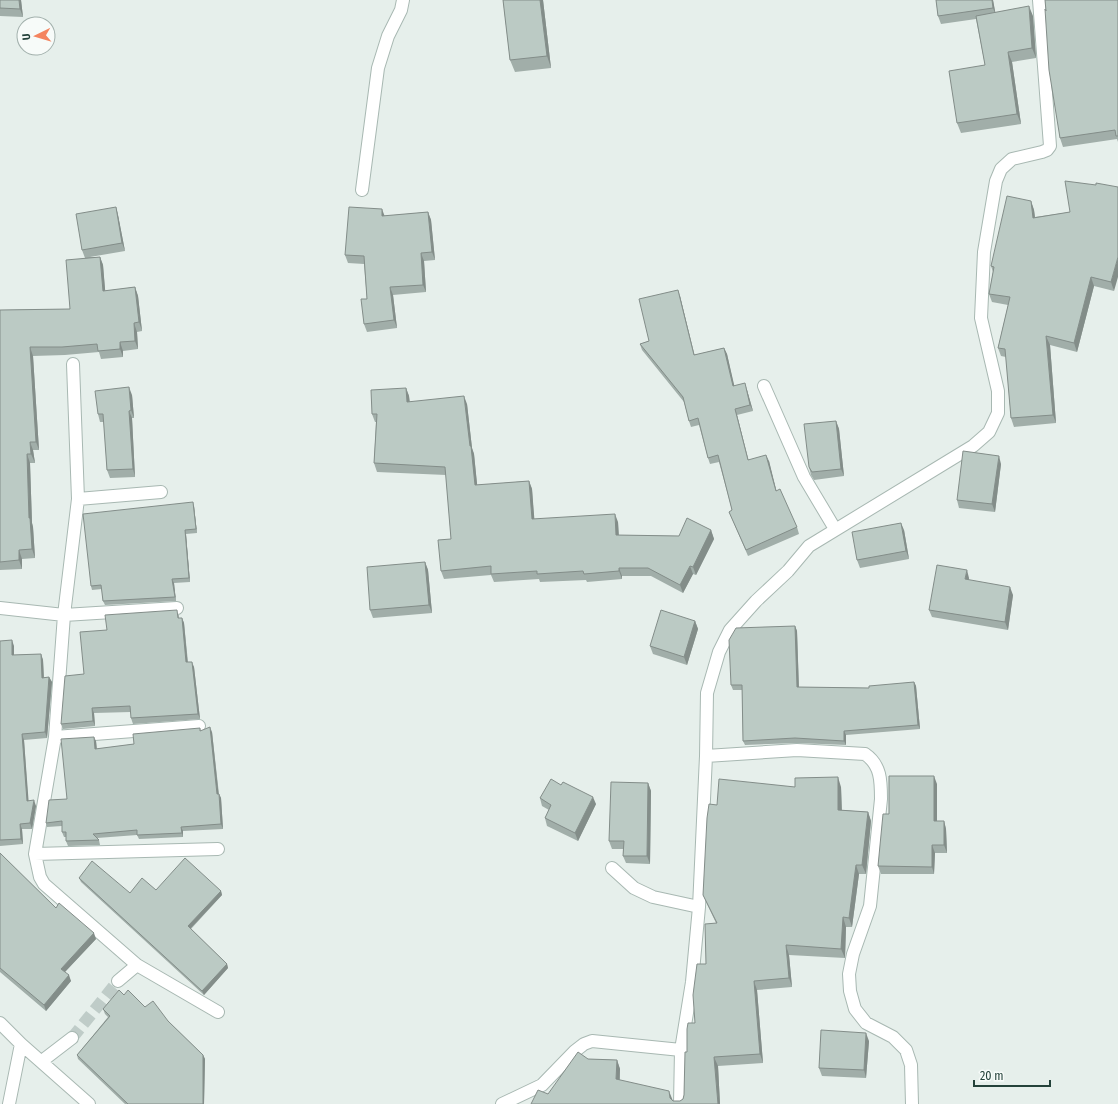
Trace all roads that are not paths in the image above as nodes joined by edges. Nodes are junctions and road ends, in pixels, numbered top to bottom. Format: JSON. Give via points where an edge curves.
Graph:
{"nodes":[{"id":1,"x":403,"y":0,"type":"edge"},
{"id":2,"x":1039,"y":0,"type":"edge"},
{"id":3,"x":362,"y":190,"type":"dead end"},
{"id":4,"x":73,"y":364,"type":"dead end"},
{"id":5,"x":764,"y":386,"type":"dead end"},
{"id":6,"x":161,"y":492,"type":"dead end"},
{"id":7,"x":78,"y":498,"type":"junction"},
{"id":8,"x":835,"y":529,"type":"junction"},
{"id":9,"x":0,"y":608,"type":"edge"},
{"id":10,"x":177,"y":608,"type":"dead end"},
{"id":11,"x":64,"y":615,"type":"junction"},
{"id":12,"x":199,"y":726,"type":"dead end"},
{"id":13,"x":55,"y":737,"type":"junction"},
{"id":14,"x":706,"y":756,"type":"junction"},
{"id":15,"x":218,"y":849,"type":"dead end"},
{"id":16,"x":35,"y":854,"type":"junction"},
{"id":17,"x":612,"y":868,"type":"dead end"},
{"id":18,"x":699,"y":907,"type":"junction"},
{"id":19,"x":137,"y":965,"type":"junction"},
{"id":20,"x":118,"y":981,"type":"tunnel mouth"},
{"id":21,"x":218,"y":1012,"type":"dead end"},
{"id":22,"x":0,"y":1023,"type":"edge"},
{"id":23,"x":72,"y":1038,"type":"tunnel mouth"},
{"id":24,"x":21,"y":1044,"type":"junction"},
{"id":25,"x":681,"y":1050,"type":"junction"},
{"id":26,"x":42,"y":1061,"type":"junction"},
{"id":27,"x":9,"y":1104,"type":"edge"},
{"id":28,"x":89,"y":1104,"type":"edge"},
{"id":29,"x":502,"y":1104,"type":"edge"},
{"id":30,"x":680,"y":1104,"type":"edge"},
{"id":31,"x":912,"y":1104,"type":"edge"}],
"edges":[{"from":1,"to":3,"type":"street","via":[[378,68]]},
{"from":2,"to":8,"type":"street","via":[[1050,146],[1042,152],[1012,159],[1001,169],[996,181],[984,252],[981,318],[998,392],[998,414],[989,432],[973,446]]},
{"from":4,"to":7,"type":"street"},
{"from":5,"to":8,"type":"street","via":[[804,477]]},
{"from":6,"to":7,"type":"street"},
{"from":7,"to":11,"type":"street"},
{"from":8,"to":14,"type":"street","via":[[809,546],[730,630],[719,652],[706,693]]},
{"from":9,"to":11,"type":"street"},
{"from":10,"to":11,"type":"street"},
{"from":11,"to":13,"type":"street"},
{"from":12,"to":13,"type":"street"},
{"from":13,"to":16,"type":"street"},
{"from":14,"to":18,"type":"street"},
{"from":14,"to":31,"type":"street","via":[[797,750],[865,754],[872,759],[878,769],[881,799],[870,906],[853,954],[849,974],[850,991],[855,1009],[866,1023],[894,1037],[906,1050],[911,1065]]},
{"from":15,"to":16,"type":"street"},
{"from":16,"to":19,"type":"street","via":[[44,884]]},
{"from":17,"to":18,"type":"street","via":[[634,888],[652,898]]},
{"from":18,"to":25,"type":"street","via":[[692,982]]},
{"from":19,"to":20,"type":"street"},
{"from":19,"to":21,"type":"street"},
{"from":22,"to":24,"type":"street"},
{"from":23,"to":26,"type":"street"},
{"from":24,"to":26,"type":"street"},
{"from":24,"to":27,"type":"street"},
{"from":25,"to":29,"type":"street","via":[[592,1041],[575,1051],[542,1084]]},
{"from":25,"to":30,"type":"street"},
{"from":26,"to":28,"type":"street"}]}
